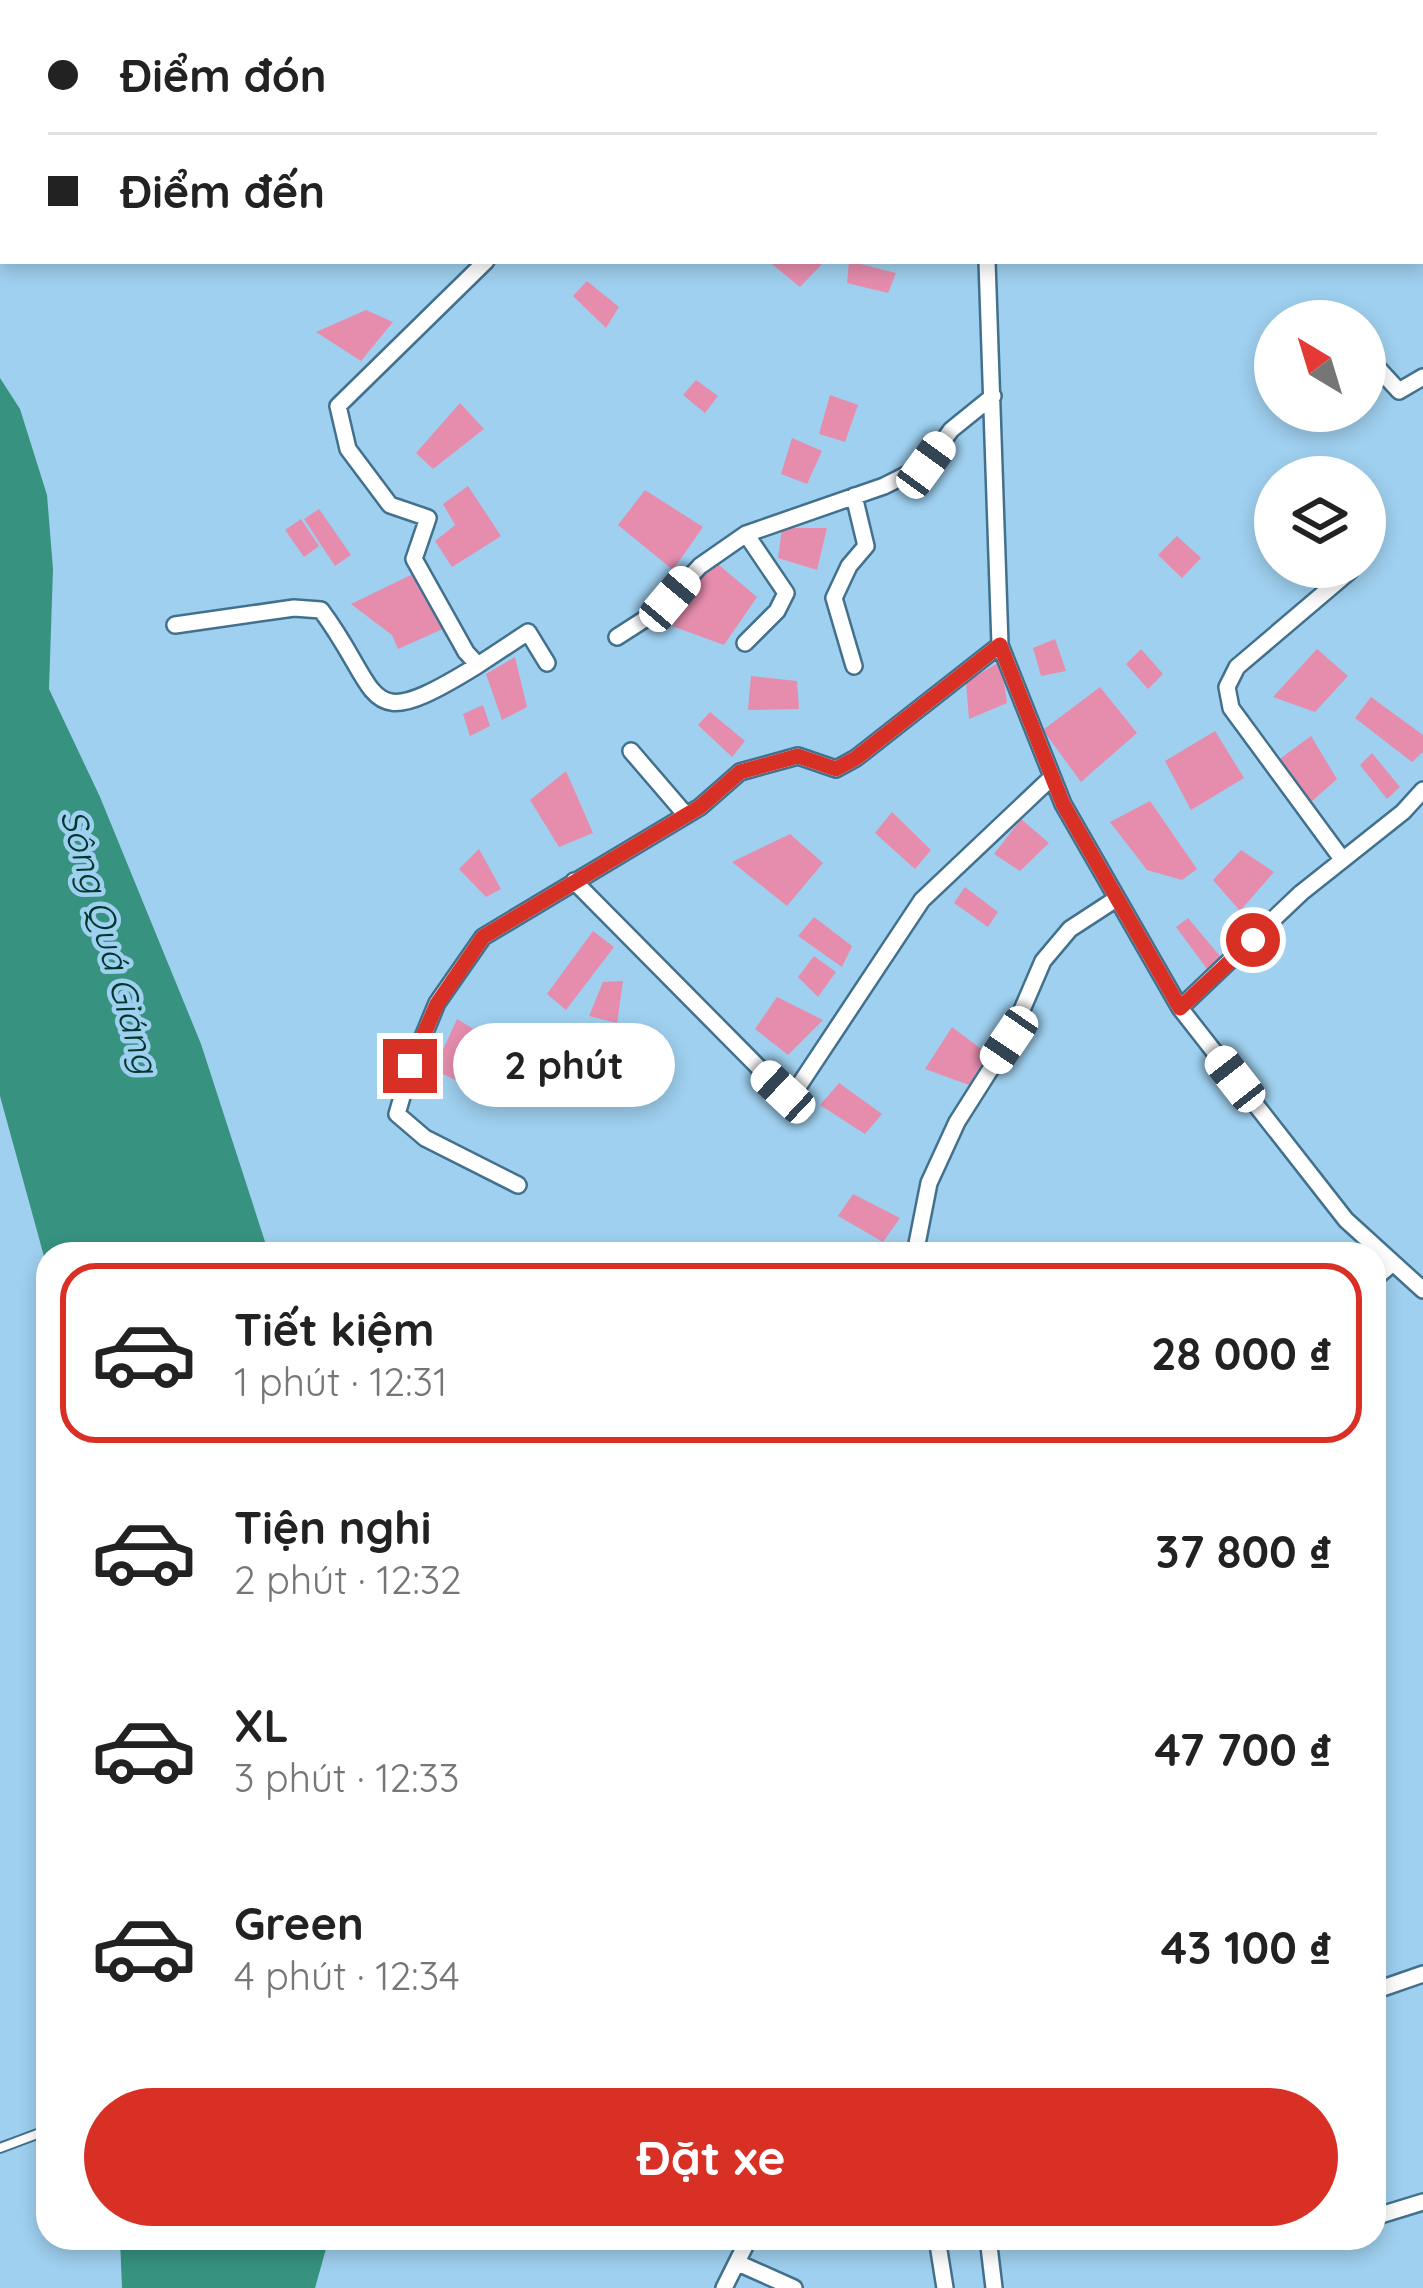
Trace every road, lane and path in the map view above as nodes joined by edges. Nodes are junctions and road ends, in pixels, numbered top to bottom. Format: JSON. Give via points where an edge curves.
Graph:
{"nodes":[{"id":1,"x":483,"y":264,"type":"edge"},
{"id":2,"x":987,"y":264,"type":"edge"},
{"id":3,"x":1386,"y":377,"type":"edge"},
{"id":4,"x":1423,"y":377,"type":"edge"},
{"id":5,"x":992,"y":396,"type":"junction"},
{"id":6,"x":854,"y":496,"type":"junction"},
{"id":7,"x":746,"y":534,"type":"junction"},
{"id":8,"x":1332,"y":588,"type":"edge"},
{"id":9,"x":175,"y":625,"type":"dead end"},
{"id":10,"x":617,"y":637,"type":"dead end"},
{"id":11,"x":745,"y":643,"type":"dead end"},
{"id":12,"x":1000,"y":645,"type":"junction"},
{"id":13,"x":548,"y":663,"type":"dead end"},
{"id":14,"x":478,"y":665,"type":"junction"},
{"id":15,"x":854,"y":665,"type":"dead end"},
{"id":16,"x":632,"y":751,"type":"dead end"},
{"id":17,"x":1052,"y":777,"type":"junction"},
{"id":18,"x":1423,"y":790,"type":"edge"},
{"id":19,"x":686,"y":815,"type":"junction"},
{"id":20,"x":1342,"y":860,"type":"junction"},
{"id":21,"x":574,"y":881,"type":"junction"},
{"id":22,"x":1116,"y":899,"type":"junction"},
{"id":23,"x":1180,"y":1008,"type":"junction"},
{"id":24,"x":518,"y":1185,"type":"dead end"},
{"id":25,"x":917,"y":1242,"type":"edge"},
{"id":26,"x":1370,"y":1242,"type":"edge"},
{"id":27,"x":1386,"y":1257,"type":"edge"},
{"id":28,"x":1393,"y":1263,"type":"junction"},
{"id":29,"x":1386,"y":1269,"type":"edge"},
{"id":30,"x":1423,"y":1290,"type":"edge"},
{"id":31,"x":1423,"y":1974,"type":"edge"},
{"id":32,"x":1386,"y":1987,"type":"edge"},
{"id":33,"x":36,"y":2134,"type":"edge"},
{"id":34,"x":0,"y":2148,"type":"edge"},
{"id":35,"x":1423,"y":2202,"type":"edge"},
{"id":36,"x":1386,"y":2213,"type":"edge"},
{"id":37,"x":744,"y":2250,"type":"edge"},
{"id":38,"x":939,"y":2250,"type":"edge"},
{"id":39,"x":989,"y":2250,"type":"edge"},
{"id":40,"x":738,"y":2264,"type":"junction"},
{"id":41,"x":724,"y":2288,"type":"edge"},
{"id":42,"x":794,"y":2288,"type":"edge"},
{"id":43,"x":945,"y":2288,"type":"edge"},
{"id":44,"x":994,"y":2288,"type":"edge"}],
"edges":[{"from":1,"to":14,"type":"street","via":[[338,406],[348,449],[390,505],[428,518],[414,559]]},
{"from":2,"to":5,"type":"street"},
{"from":3,"to":4,"type":"street","via":[[1399,391]]},
{"from":5,"to":6,"type":"street","via":[[951,430],[926,465]]},
{"from":5,"to":12,"type":"street"},
{"from":6,"to":7,"type":"street"},
{"from":6,"to":15,"type":"street","via":[[866,546],[834,598]]},
{"from":7,"to":10,"type":"street"},
{"from":7,"to":11,"type":"street","via":[[786,593]]},
{"from":8,"to":20,"type":"street","via":[[1237,667],[1227,687],[1231,708]]},
{"from":9,"to":14,"type":"street","via":[[321,610],[359,677],[393,705],[422,699]]},
{"from":12,"to":17,"type":"street"},
{"from":12,"to":19,"type":"street","via":[[836,769],[798,756],[740,772]]},
{"from":13,"to":14,"type":"street","via":[[528,632]]},
{"from":16,"to":19,"type":"street"},
{"from":17,"to":21,"type":"street","via":[[922,900],[800,1084],[783,1092]]},
{"from":17,"to":22,"type":"street"},
{"from":18,"to":20,"type":"street"},
{"from":19,"to":21,"type":"street"},
{"from":20,"to":23,"type":"street"},
{"from":21,"to":24,"type":"street","via":[[483,937],[437,1004],[397,1114],[425,1138]]},
{"from":22,"to":23,"type":"street"},
{"from":22,"to":25,"type":"street","via":[[1070,929],[1042,961],[1009,1040],[929,1183]]},
{"from":23,"to":26,"type":"street"},
{"from":27,"to":28,"type":"street"},
{"from":28,"to":29,"type":"street"},
{"from":28,"to":30,"type":"street"},
{"from":31,"to":32,"type":"street"},
{"from":33,"to":34,"type":"lane"},
{"from":35,"to":36,"type":"street"},
{"from":37,"to":40,"type":"street"},
{"from":38,"to":43,"type":"street"},
{"from":39,"to":44,"type":"street"},
{"from":40,"to":41,"type":"street"},
{"from":40,"to":42,"type":"street"}]}
